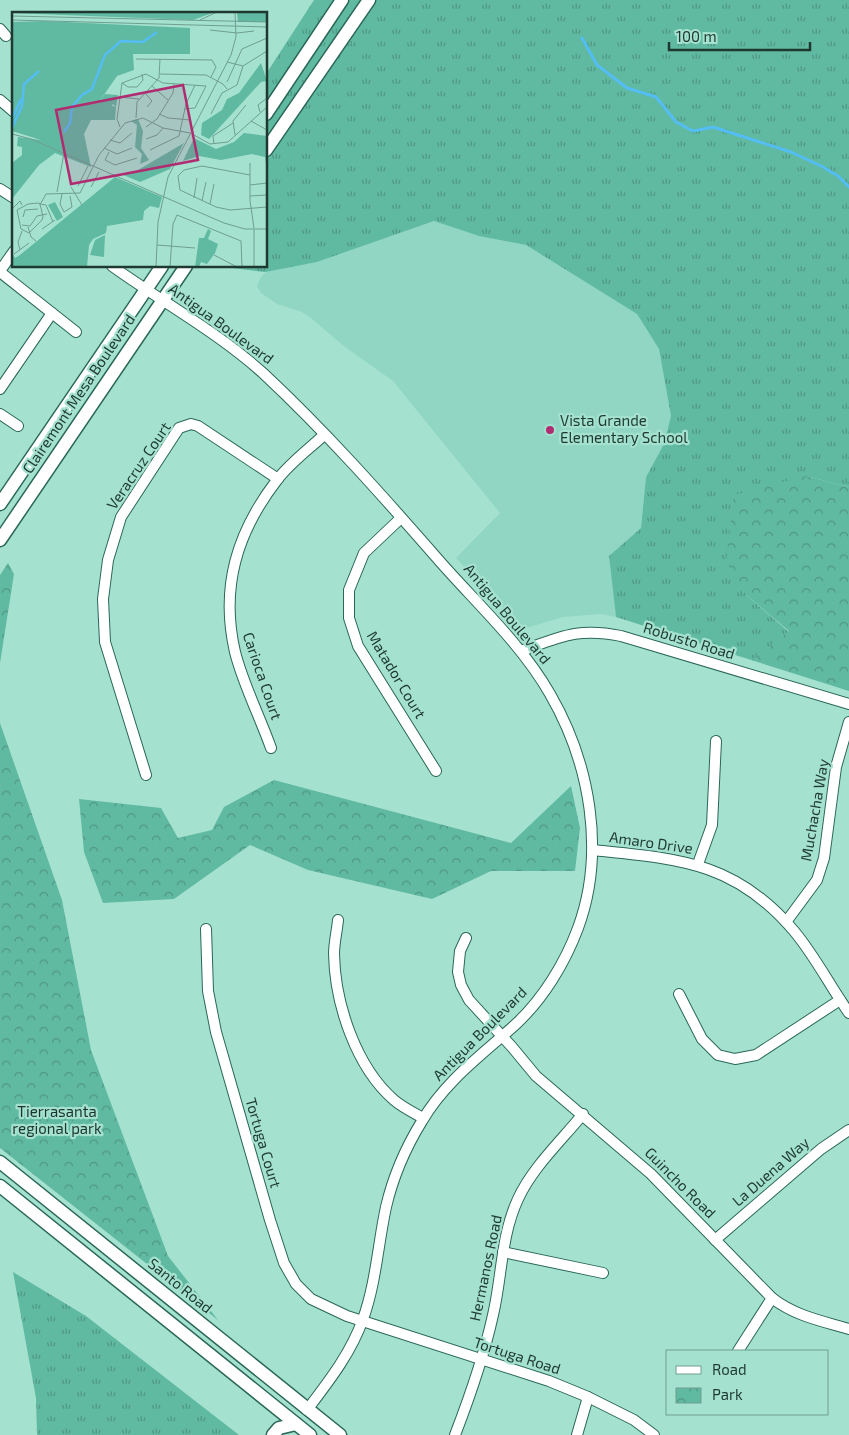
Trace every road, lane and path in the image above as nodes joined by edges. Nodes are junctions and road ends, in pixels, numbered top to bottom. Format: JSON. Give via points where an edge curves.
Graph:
{"nodes":[{"id":1,"x":342,"y":0,"type":"edge"},
{"id":2,"x":366,"y":1,"type":"edge"},
{"id":3,"x":0,"y":100,"type":"edge"},
{"id":4,"x":12,"y":110,"type":"edge"},
{"id":5,"x":268,"y":111,"type":"edge"},
{"id":6,"x":268,"y":147,"type":"edge"},
{"id":7,"x":0,"y":189,"type":"edge"},
{"id":8,"x":12,"y":197,"type":"edge"},
{"id":9,"x":12,"y":254,"type":"edge"},
{"id":10,"x":115,"y":268,"type":"edge"},
{"id":11,"x":161,"y":268,"type":"edge"},
{"id":12,"x":185,"y":268,"type":"edge"},
{"id":13,"x":0,"y":271,"type":"edge"},
{"id":14,"x":145,"y":289,"type":"junction"},
{"id":15,"x":162,"y":300,"type":"junction"},
{"id":16,"x":52,"y":313,"type":"junction"},
{"id":17,"x":76,"y":332,"type":"dead end"},
{"id":18,"x":0,"y":389,"type":"edge"},
{"id":19,"x":0,"y":414,"type":"edge"},
{"id":20,"x":18,"y":426,"type":"dead end"},
{"id":21,"x":324,"y":435,"type":"junction"},
{"id":22,"x":278,"y":479,"type":"junction"},
{"id":23,"x":0,"y":504,"type":"edge"},
{"id":24,"x":401,"y":518,"type":"junction"},
{"id":25,"x":0,"y":540,"type":"edge"},
{"id":26,"x":521,"y":651,"type":"junction"},
{"id":27,"x":849,"y":704,"type":"edge"},
{"id":28,"x":849,"y":722,"type":"edge"},
{"id":29,"x":716,"y":741,"type":"dead end"},
{"id":30,"x":272,"y":748,"type":"dead end"},
{"id":31,"x":436,"y":771,"type":"dead end"},
{"id":32,"x":146,"y":775,"type":"dead end"},
{"id":33,"x":593,"y":850,"type":"junction"},
{"id":34,"x":698,"y":864,"type":"junction"},
{"id":35,"x":338,"y":920,"type":"dead end"},
{"id":36,"x":786,"y":922,"type":"junction"},
{"id":37,"x":206,"y":929,"type":"dead end"},
{"id":38,"x":466,"y":938,"type":"dead end"},
{"id":39,"x":679,"y":994,"type":"dead end"},
{"id":40,"x":840,"y":1000,"type":"junction"},
{"id":41,"x":849,"y":1013,"type":"edge"},
{"id":42,"x":503,"y":1036,"type":"junction"},
{"id":43,"x":583,"y":1114,"type":"junction"},
{"id":44,"x":423,"y":1118,"type":"junction"},
{"id":45,"x":849,"y":1130,"type":"edge"},
{"id":46,"x":0,"y":1162,"type":"edge"},
{"id":47,"x":0,"y":1186,"type":"edge"},
{"id":48,"x":715,"y":1240,"type":"junction"},
{"id":49,"x":503,"y":1252,"type":"junction"},
{"id":50,"x":603,"y":1273,"type":"dead end"},
{"id":51,"x":772,"y":1298,"type":"junction"},
{"id":52,"x":362,"y":1322,"type":"junction"},
{"id":53,"x":849,"y":1328,"type":"edge"},
{"id":54,"x":739,"y":1350,"type":"edge"},
{"id":55,"x":481,"y":1359,"type":"junction"},
{"id":56,"x":588,"y":1397,"type":"junction"},
{"id":57,"x":307,"y":1410,"type":"junction"},
{"id":58,"x":296,"y":1430,"type":"edge"},
{"id":59,"x":274,"y":1435,"type":"edge"},
{"id":60,"x":310,"y":1435,"type":"edge"},
{"id":61,"x":340,"y":1435,"type":"edge"},
{"id":62,"x":455,"y":1435,"type":"edge"},
{"id":63,"x":577,"y":1435,"type":"edge"},
{"id":64,"x":654,"y":1435,"type":"edge"}],
"edges":[{"from":1,"to":5,"type":"main road"},
{"from":2,"to":6,"type":"main road"},
{"from":3,"to":4,"type":"street"},
{"from":7,"to":8,"type":"street"},
{"from":9,"to":13,"type":"street"},
{"from":10,"to":14,"type":"street","name":"Antigua Boulevard"},
{"from":11,"to":14,"type":"main road","name":"Clairemont Mesa Boulevard"},
{"from":12,"to":15,"type":"main road","name":"Clairemont Mesa Boulevard"},
{"from":13,"to":16,"type":"street"},
{"from":14,"to":15,"type":"street","name":"Antigua Boulevard"},
{"from":14,"to":23,"type":"main road","name":"Clairemont Mesa Boulevard"},
{"from":15,"to":21,"type":"street","name":"Antigua Boulevard","via":[[262,372]]},
{"from":15,"to":25,"type":"main road","name":"Clairemont Mesa Boulevard"},
{"from":16,"to":17,"type":"street"},
{"from":16,"to":18,"type":"street"},
{"from":19,"to":20,"type":"street"},
{"from":21,"to":22,"type":"street","name":"Carioca Court"},
{"from":21,"to":24,"type":"street","name":"Antigua Boulevard"},
{"from":22,"to":30,"type":"street","name":"Carioca Court","via":[[247,527],[232,567],[228,616],[235,654]]},
{"from":22,"to":32,"type":"street","name":"Veracruz Court","via":[[191,424],[178,428],[121,517],[108,560],[103,599],[105,642]]},
{"from":24,"to":26,"type":"street","name":"Antigua Boulevard"},
{"from":24,"to":31,"type":"street","name":"Matador Court","via":[[364,553],[349,590],[349,618],[358,646]]},
{"from":26,"to":27,"type":"street","name":"Robusto Road","via":[[566,634],[602,632]]},
{"from":26,"to":33,"type":"street","name":"Antigua Boulevard","via":[[562,717],[582,770],[589,798]]},
{"from":28,"to":36,"type":"street","name":"Muchacha Way","via":[[836,767],[824,858],[817,880]]},
{"from":29,"to":34,"type":"street","via":[[712,825]]},
{"from":33,"to":34,"type":"street","name":"Amaro Drive"},
{"from":33,"to":42,"type":"street","name":"Antigua Boulevard","via":[[578,928],[543,992]]},
{"from":34,"to":36,"type":"street","name":"Amaro Drive","via":[[744,884]]},
{"from":35,"to":44,"type":"street","via":[[334,952],[336,978],[353,1045],[374,1080],[395,1101]]},
{"from":36,"to":40,"type":"street","name":"Amaro Drive"},
{"from":37,"to":52,"type":"street","name":"Tortuga Court","via":[[208,991],[216,1032],[284,1263],[296,1284],[311,1300]]},
{"from":38,"to":42,"type":"street","name":"Guincho Road","via":[[460,951],[458,972],[461,985],[469,1000]]},
{"from":39,"to":40,"type":"street","via":[[702,1039],[718,1055],[734,1059],[756,1055]]},
{"from":40,"to":41,"type":"street","name":"Amaro Drive"},
{"from":42,"to":43,"type":"street","name":"Guincho Road","via":[[536,1076]]},
{"from":42,"to":44,"type":"street","name":"Antigua Boulevard","via":[[463,1069]]},
{"from":43,"to":48,"type":"street","name":"Guincho Road","via":[[651,1174]]},
{"from":43,"to":49,"type":"street","name":"Hermanos Road","via":[[523,1187],[507,1229]]},
{"from":44,"to":52,"type":"street","name":"Antigua Boulevard","via":[[398,1169],[387,1205]]},
{"from":45,"to":48,"type":"street","name":"La Duena Way","via":[[821,1149]]},
{"from":46,"to":57,"type":"main road","name":"Santo Road"},
{"from":47,"to":58,"type":"main road"},
{"from":48,"to":51,"type":"street","name":"Guincho Road"},
{"from":49,"to":50,"type":"street"},
{"from":49,"to":55,"type":"street","name":"Hermanos Road","via":[[493,1314]]},
{"from":51,"to":53,"type":"street","name":"Guincho Road","via":[[804,1316]]},
{"from":51,"to":54,"type":"street"},
{"from":52,"to":55,"type":"street","name":"Tortuga Road"},
{"from":52,"to":57,"type":"street","name":"Antigua Boulevard","via":[[340,1367]]},
{"from":55,"to":56,"type":"street","name":"Tortuga Road"},
{"from":55,"to":62,"type":"street","name":"Hermanos Road"},
{"from":56,"to":63,"type":"street"},
{"from":56,"to":64,"type":"street","name":"Tortuga Road","via":[[634,1420]]},
{"from":57,"to":58,"type":"main road","name":"Antigua Boulevard"},
{"from":57,"to":61,"type":"main road","name":"Santo Road"},
{"from":58,"to":59,"type":"main road","name":"Antigua Boulevard","via":[[279,1428]]},
{"from":58,"to":60,"type":"main road"}]}
